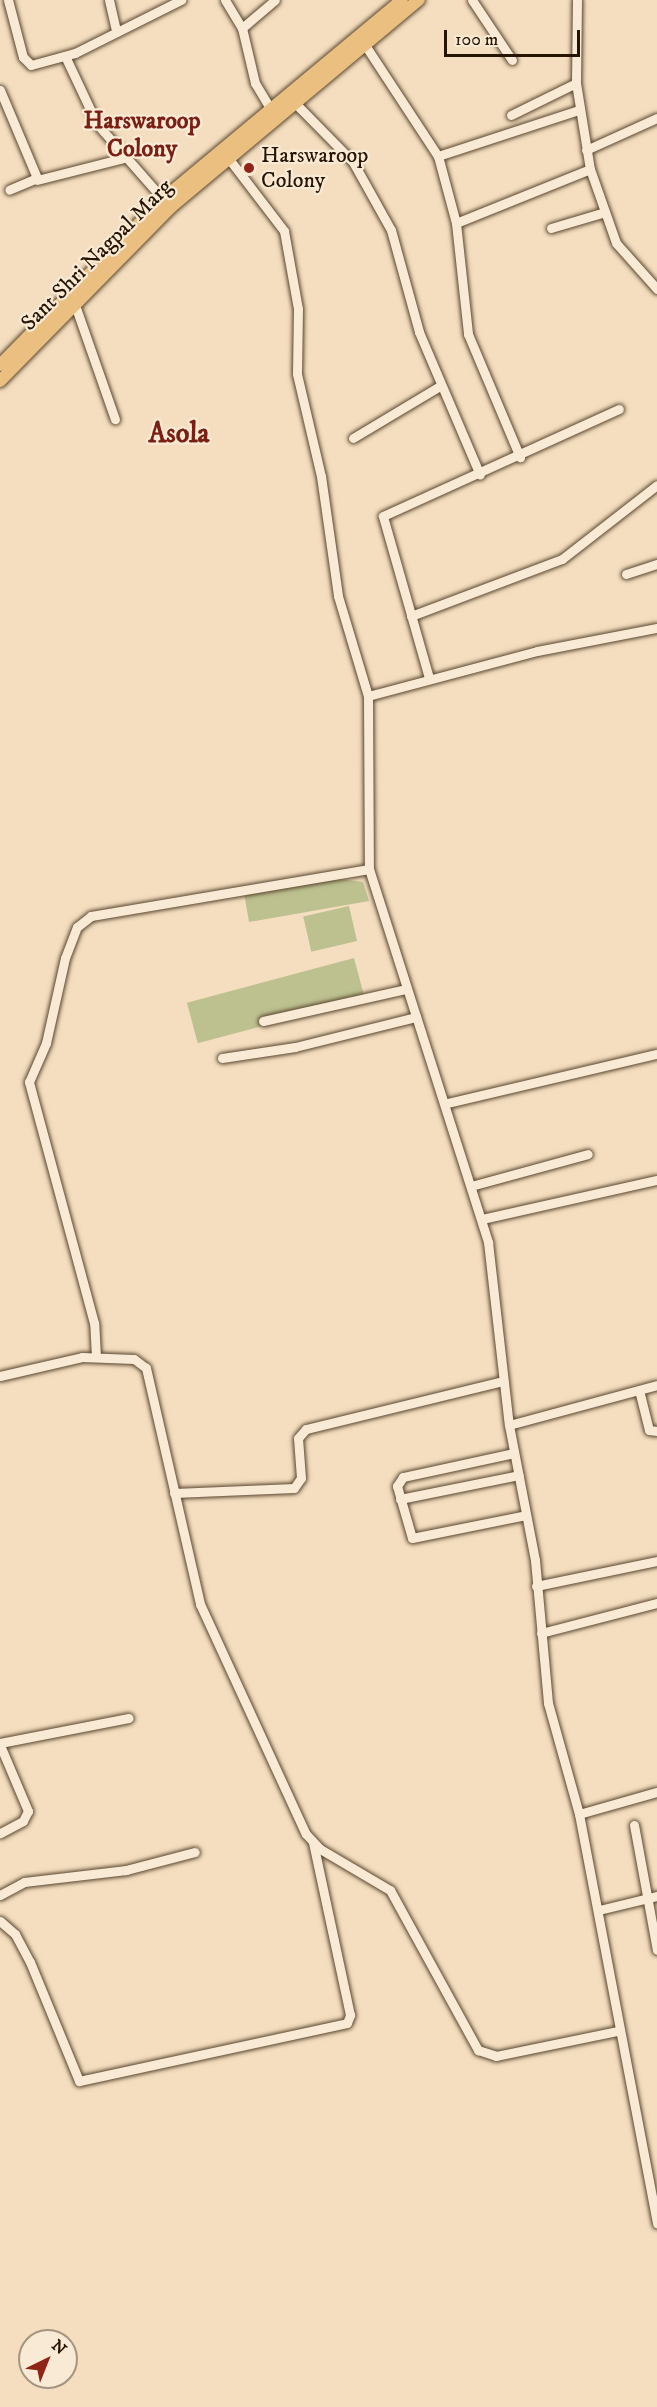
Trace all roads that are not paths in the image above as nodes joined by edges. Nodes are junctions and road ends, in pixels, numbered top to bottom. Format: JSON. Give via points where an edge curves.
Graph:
{"nodes":[{"id":1,"x":8,"y":0,"type":"edge"},
{"id":2,"x":109,"y":0,"type":"edge"},
{"id":3,"x":181,"y":0,"type":"edge"},
{"id":4,"x":225,"y":0,"type":"edge"},
{"id":5,"x":275,"y":0,"type":"edge"},
{"id":6,"x":402,"y":0,"type":"edge"},
{"id":7,"x":419,"y":0,"type":"edge"},
{"id":8,"x":472,"y":0,"type":"edge"},
{"id":9,"x":577,"y":0,"type":"edge"},
{"id":10,"x":242,"y":28,"type":"junction"},
{"id":11,"x":116,"y":31,"type":"junction"},
{"id":12,"x":365,"y":45,"type":"junction"},
{"id":13,"x":65,"y":56,"type":"junction"},
{"id":14,"x":512,"y":60,"type":"dead end"},
{"id":15,"x":576,"y":83,"type":"junction"},
{"id":16,"x":0,"y":90,"type":"edge"},
{"id":17,"x":295,"y":103,"type":"junction"},
{"id":18,"x":271,"y":110,"type":"junction"},
{"id":19,"x":579,"y":110,"type":"junction"},
{"id":20,"x":511,"y":116,"type":"dead end"},
{"id":21,"x":657,"y":118,"type":"edge"},
{"id":22,"x":586,"y":150,"type":"junction"},
{"id":23,"x":438,"y":156,"type":"junction"},
{"id":24,"x":124,"y":158,"type":"junction"},
{"id":25,"x":229,"y":159,"type":"junction"},
{"id":26,"x":590,"y":169,"type":"junction"},
{"id":27,"x":37,"y":180,"type":"junction"},
{"id":28,"x":9,"y":190,"type":"dead end"},
{"id":29,"x":163,"y":199,"type":"junction"},
{"id":30,"x":605,"y":212,"type":"junction"},
{"id":31,"x":456,"y":223,"type":"junction"},
{"id":32,"x":551,"y":228,"type":"dead end"},
{"id":33,"x":657,"y":289,"type":"edge"},
{"id":34,"x":75,"y":306,"type":"junction"},
{"id":35,"x":0,"y":365,"type":"edge"},
{"id":36,"x":0,"y":381,"type":"edge"},
{"id":37,"x":440,"y":386,"type":"junction"},
{"id":38,"x":619,"y":409,"type":"dead end"},
{"id":39,"x":115,"y":419,"type":"dead end"},
{"id":40,"x":353,"y":438,"type":"dead end"},
{"id":41,"x":520,"y":457,"type":"junction"},
{"id":42,"x":480,"y":475,"type":"junction"},
{"id":43,"x":657,"y":484,"type":"edge"},
{"id":44,"x":657,"y":564,"type":"edge"},
{"id":45,"x":626,"y":574,"type":"dead end"},
{"id":46,"x":411,"y":616,"type":"junction"},
{"id":47,"x":657,"y":628,"type":"edge"},
{"id":48,"x":429,"y":678,"type":"junction"},
{"id":49,"x":368,"y":696,"type":"junction"},
{"id":50,"x":369,"y":868,"type":"junction"},
{"id":51,"x":406,"y":989,"type":"junction"},
{"id":52,"x":416,"y":1017,"type":"junction"},
{"id":53,"x":263,"y":1021,"type":"dead end"},
{"id":54,"x":656,"y":1053,"type":"edge"},
{"id":55,"x":222,"y":1058,"type":"dead end"},
{"id":56,"x":447,"y":1103,"type":"junction"},
{"id":57,"x":588,"y":1154,"type":"dead end"},
{"id":58,"x":657,"y":1180,"type":"edge"},
{"id":59,"x":471,"y":1186,"type":"junction"},
{"id":60,"x":482,"y":1219,"type":"junction"},
{"id":61,"x":96,"y":1357,"type":"junction"},
{"id":62,"x":0,"y":1376,"type":"edge"},
{"id":63,"x":503,"y":1381,"type":"junction"},
{"id":64,"x":657,"y":1385,"type":"edge"},
{"id":65,"x":639,"y":1390,"type":"junction"},
{"id":66,"x":509,"y":1425,"type":"junction"},
{"id":67,"x":657,"y":1431,"type":"edge"},
{"id":68,"x":514,"y":1453,"type":"junction"},
{"id":69,"x":519,"y":1475,"type":"junction"},
{"id":70,"x":174,"y":1493,"type":"junction"},
{"id":71,"x":400,"y":1499,"type":"junction"},
{"id":72,"x":526,"y":1515,"type":"junction"},
{"id":73,"x":657,"y":1561,"type":"edge"},
{"id":74,"x":536,"y":1586,"type":"junction"},
{"id":75,"x":657,"y":1603,"type":"edge"},
{"id":76,"x":541,"y":1633,"type":"junction"},
{"id":77,"x":129,"y":1718,"type":"dead end"},
{"id":78,"x":0,"y":1744,"type":"edge"},
{"id":79,"x":657,"y":1791,"type":"edge"},
{"id":80,"x":579,"y":1814,"type":"junction"},
{"id":81,"x":634,"y":1826,"type":"dead end"},
{"id":82,"x":0,"y":1833,"type":"edge"},
{"id":83,"x":313,"y":1843,"type":"junction"},
{"id":84,"x":195,"y":1852,"type":"dead end"},
{"id":85,"x":0,"y":1895,"type":"edge"},
{"id":86,"x":652,"y":1897,"type":"edge"},
{"id":87,"x":599,"y":1910,"type":"junction"},
{"id":88,"x":0,"y":1921,"type":"edge"},
{"id":89,"x":657,"y":1950,"type":"edge"},
{"id":90,"x":618,"y":2031,"type":"junction"},
{"id":91,"x":657,"y":2224,"type":"edge"}],
"edges":[{"from":1,"to":13,"type":"street","via":[[25,62]]},
{"from":2,"to":11,"type":"street"},
{"from":3,"to":11,"type":"street"},
{"from":4,"to":10,"type":"street"},
{"from":5,"to":10,"type":"street"},
{"from":6,"to":18,"type":"main road","name":"Sant Shri Nagpal Marg"},
{"from":7,"to":12,"type":"main road","name":"Sant Shri Nagpal Marg"},
{"from":8,"to":14,"type":"street"},
{"from":9,"to":15,"type":"street"},
{"from":10,"to":18,"type":"street","via":[[251,75]]},
{"from":11,"to":13,"type":"street"},
{"from":12,"to":17,"type":"main road","name":"Sant Shri Nagpal Marg"},
{"from":12,"to":23,"type":"street"},
{"from":13,"to":24,"type":"street","via":[[96,122]]},
{"from":15,"to":19,"type":"street"},
{"from":15,"to":20,"type":"street"},
{"from":16,"to":27,"type":"street"},
{"from":17,"to":25,"type":"main road","name":"Sant Shri Nagpal Marg"},
{"from":17,"to":37,"type":"street","via":[[353,162],[391,230],[419,332]]},
{"from":18,"to":29,"type":"main road","name":"Sant Shri Nagpal Marg"},
{"from":19,"to":22,"type":"street"},
{"from":19,"to":23,"type":"street"},
{"from":21,"to":22,"type":"street"},
{"from":22,"to":26,"type":"street"},
{"from":23,"to":31,"type":"street"},
{"from":24,"to":27,"type":"street"},
{"from":24,"to":29,"type":"street"},
{"from":25,"to":34,"type":"main road","name":"Sant Shri Nagpal Marg","via":[[171,207]]},
{"from":25,"to":49,"type":"street","via":[[284,228],[298,309],[297,374],[321,476],[341,607]]},
{"from":26,"to":30,"type":"street"},
{"from":26,"to":31,"type":"street"},
{"from":27,"to":28,"type":"street"},
{"from":29,"to":35,"type":"main road","name":"Sant Shri Nagpal Marg"},
{"from":30,"to":32,"type":"street"},
{"from":30,"to":33,"type":"street","via":[[622,254]]},
{"from":31,"to":41,"type":"street","via":[[468,334]]},
{"from":34,"to":36,"type":"main road","name":"Sant Shri Nagpal Marg"},
{"from":34,"to":39,"type":"street"},
{"from":37,"to":40,"type":"street"},
{"from":37,"to":42,"type":"street"},
{"from":38,"to":41,"type":"street"},
{"from":41,"to":42,"type":"street"},
{"from":42,"to":46,"type":"street","via":[[383,516]]},
{"from":43,"to":46,"type":"street","via":[[562,559]]},
{"from":44,"to":45,"type":"street"},
{"from":46,"to":48,"type":"street"},
{"from":47,"to":48,"type":"street"},
{"from":48,"to":49,"type":"street"},
{"from":49,"to":50,"type":"street"},
{"from":50,"to":51,"type":"street"},
{"from":50,"to":61,"type":"street","via":[[92,916],[77,927],[64,958],[46,1043],[29,1082],[94,1323]]},
{"from":51,"to":52,"type":"street"},
{"from":51,"to":53,"type":"street"},
{"from":52,"to":55,"type":"street","via":[[295,1047]]},
{"from":52,"to":56,"type":"street"},
{"from":54,"to":56,"type":"street"},
{"from":56,"to":59,"type":"street"},
{"from":57,"to":59,"type":"street"},
{"from":58,"to":60,"type":"street"},
{"from":59,"to":60,"type":"street"},
{"from":60,"to":63,"type":"street"},
{"from":61,"to":62,"type":"street","via":[[49,1362]]},
{"from":61,"to":70,"type":"street","via":[[134,1359],[146,1368]]},
{"from":63,"to":66,"type":"street"},
{"from":63,"to":70,"type":"street","via":[[306,1429],[298,1438],[301,1478],[294,1488]]},
{"from":64,"to":65,"type":"street"},
{"from":65,"to":66,"type":"street"},
{"from":65,"to":67,"type":"street","via":[[649,1430]]},
{"from":66,"to":68,"type":"street"},
{"from":68,"to":69,"type":"street"},
{"from":68,"to":71,"type":"street","via":[[403,1477],[397,1486]]},
{"from":69,"to":71,"type":"street"},
{"from":69,"to":72,"type":"street"},
{"from":70,"to":83,"type":"street","via":[[206,1621]]},
{"from":71,"to":72,"type":"street","via":[[412,1538]]},
{"from":72,"to":74,"type":"street"},
{"from":73,"to":74,"type":"street"},
{"from":74,"to":76,"type":"street"},
{"from":75,"to":76,"type":"street"},
{"from":76,"to":80,"type":"street","via":[[551,1718]]},
{"from":77,"to":78,"type":"street"},
{"from":78,"to":82,"type":"street","via":[[28,1811],[23,1821]]},
{"from":79,"to":80,"type":"street"},
{"from":80,"to":87,"type":"street"},
{"from":81,"to":86,"type":"street"},
{"from":83,"to":88,"type":"street","via":[[350,2015],[347,2023],[79,2081],[30,1962],[15,1934]]},
{"from":83,"to":90,"type":"street","via":[[390,1890],[472,2043],[484,2055]]},
{"from":84,"to":85,"type":"street","via":[[126,1870],[24,1882]]},
{"from":86,"to":87,"type":"street"},
{"from":86,"to":89,"type":"street"},
{"from":87,"to":90,"type":"street"},
{"from":90,"to":91,"type":"street"}]}
